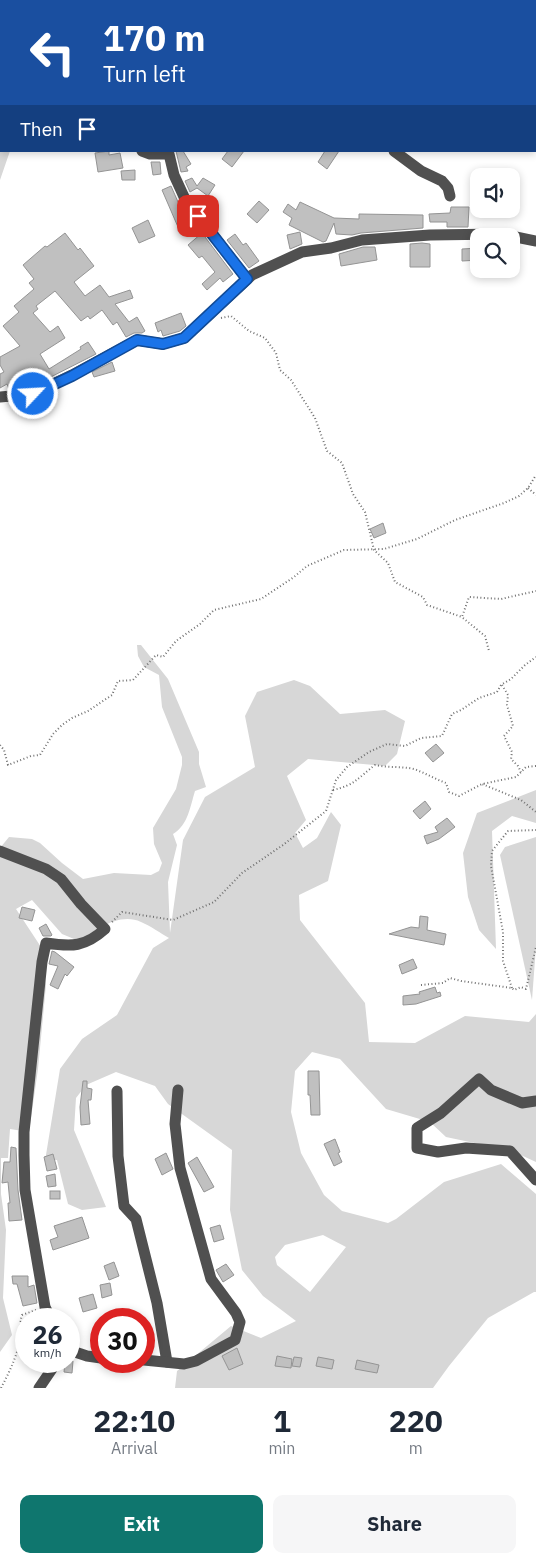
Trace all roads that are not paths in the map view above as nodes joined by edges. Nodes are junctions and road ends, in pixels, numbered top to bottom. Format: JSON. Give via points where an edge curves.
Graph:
{"nodes":[{"id":1,"x":145,"y":152,"type":"edge"},
{"id":2,"x":395,"y":152,"type":"edge"},
{"id":3,"x":450,"y":196,"type":"dead end"},
{"id":4,"x":470,"y":234,"type":"edge"},
{"id":5,"x":520,"y":238,"type":"edge"},
{"id":6,"x":536,"y":241,"type":"edge"},
{"id":7,"x":247,"y":279,"type":"junction"},
{"id":8,"x":0,"y":397,"type":"edge"},
{"id":9,"x":0,"y":851,"type":"edge"},
{"id":10,"x":117,"y":1090,"type":"dead end"},
{"id":11,"x":178,"y":1090,"type":"dead end"},
{"id":12,"x":536,"y":1101,"type":"edge"},
{"id":13,"x":536,"y":1180,"type":"edge"},
{"id":14,"x":46,"y":1308,"type":"edge"},
{"id":15,"x":155,"y":1361,"type":"edge"},
{"id":16,"x":167,"y":1362,"type":"junction"},
{"id":17,"x":49,"y":1373,"type":"edge"},
{"id":18,"x":39,"y":1388,"type":"edge"}],
"edges":[{"from":1,"to":7,"type":"street","via":[[169,154],[185,199]]},
{"from":2,"to":3,"type":"street","via":[[442,181]]},
{"from":4,"to":7,"type":"street","via":[[362,240],[302,252]]},
{"from":5,"to":6,"type":"street"},
{"from":7,"to":8,"type":"street","via":[[184,338],[163,344],[137,340],[33,394]]},
{"from":9,"to":14,"type":"street","via":[[46,869],[61,879],[105,929],[94,940],[68,947],[46,943],[42,962],[24,1155],[25,1190]]},
{"from":10,"to":16,"type":"street","via":[[122,1200],[126,1210],[136,1219],[157,1303]]},
{"from":11,"to":16,"type":"street","via":[[175,1124],[180,1168],[211,1280],[240,1322],[235,1340],[196,1362]]},
{"from":12,"to":13,"type":"street","via":[[522,1103],[492,1090],[479,1079],[441,1114],[417,1128],[417,1148],[438,1152],[466,1148],[510,1151]]},
{"from":15,"to":16,"type":"street"},
{"from":17,"to":18,"type":"street"}]}
